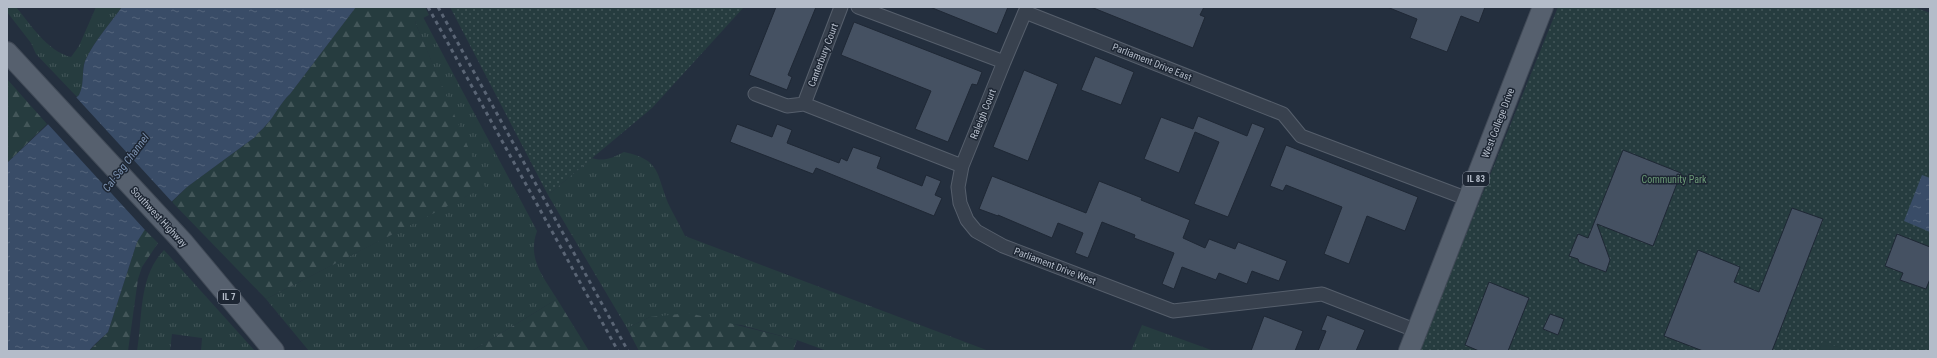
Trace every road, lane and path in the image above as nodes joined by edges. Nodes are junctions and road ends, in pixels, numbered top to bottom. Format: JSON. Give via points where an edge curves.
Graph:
{"nodes":[{"id":1,"x":841,"y":7,"type":"edge"},
{"id":2,"x":858,"y":7,"type":"edge"},
{"id":3,"x":1543,"y":7,"type":"edge"},
{"id":4,"x":7,"y":52,"type":"edge"},
{"id":5,"x":1004,"y":62,"type":"junction"},
{"id":6,"x":755,"y":94,"type":"dead end"},
{"id":7,"x":804,"y":104,"type":"junction"},
{"id":8,"x":962,"y":166,"type":"junction"},
{"id":9,"x":1468,"y":200,"type":"junction"},
{"id":10,"x":1417,"y":331,"type":"junction"},
{"id":11,"x":274,"y":351,"type":"edge"},
{"id":12,"x":1409,"y":351,"type":"edge"}],
"edges":[{"from":1,"to":7,"type":"street","name":"Canterbury Court"},
{"from":2,"to":5,"type":"street"},
{"from":3,"to":9,"type":"main road","name":"West College Drive","number":"IL 83"},
{"from":4,"to":11,"type":"main road","name":"Southwest Highway","number":"IL 7","via":[[183,242]]},
{"from":5,"to":8,"type":"street","name":"Raleigh Court"},
{"from":5,"to":9,"type":"street","name":"Parliament Drive East","via":[[1025,12],[1283,114],[1301,136]]},
{"from":6,"to":7,"type":"street","via":[[788,106]]},
{"from":7,"to":8,"type":"street"},
{"from":8,"to":10,"type":"street","name":"Parliament Drive West","via":[[958,187],[960,203],[967,220],[976,231],[1003,246],[1173,311],[1322,294]]},
{"from":9,"to":10,"type":"main road","name":"West College Drive","number":"IL 83"},
{"from":10,"to":12,"type":"main road","name":"West College Drive","number":"IL 83"}]}
